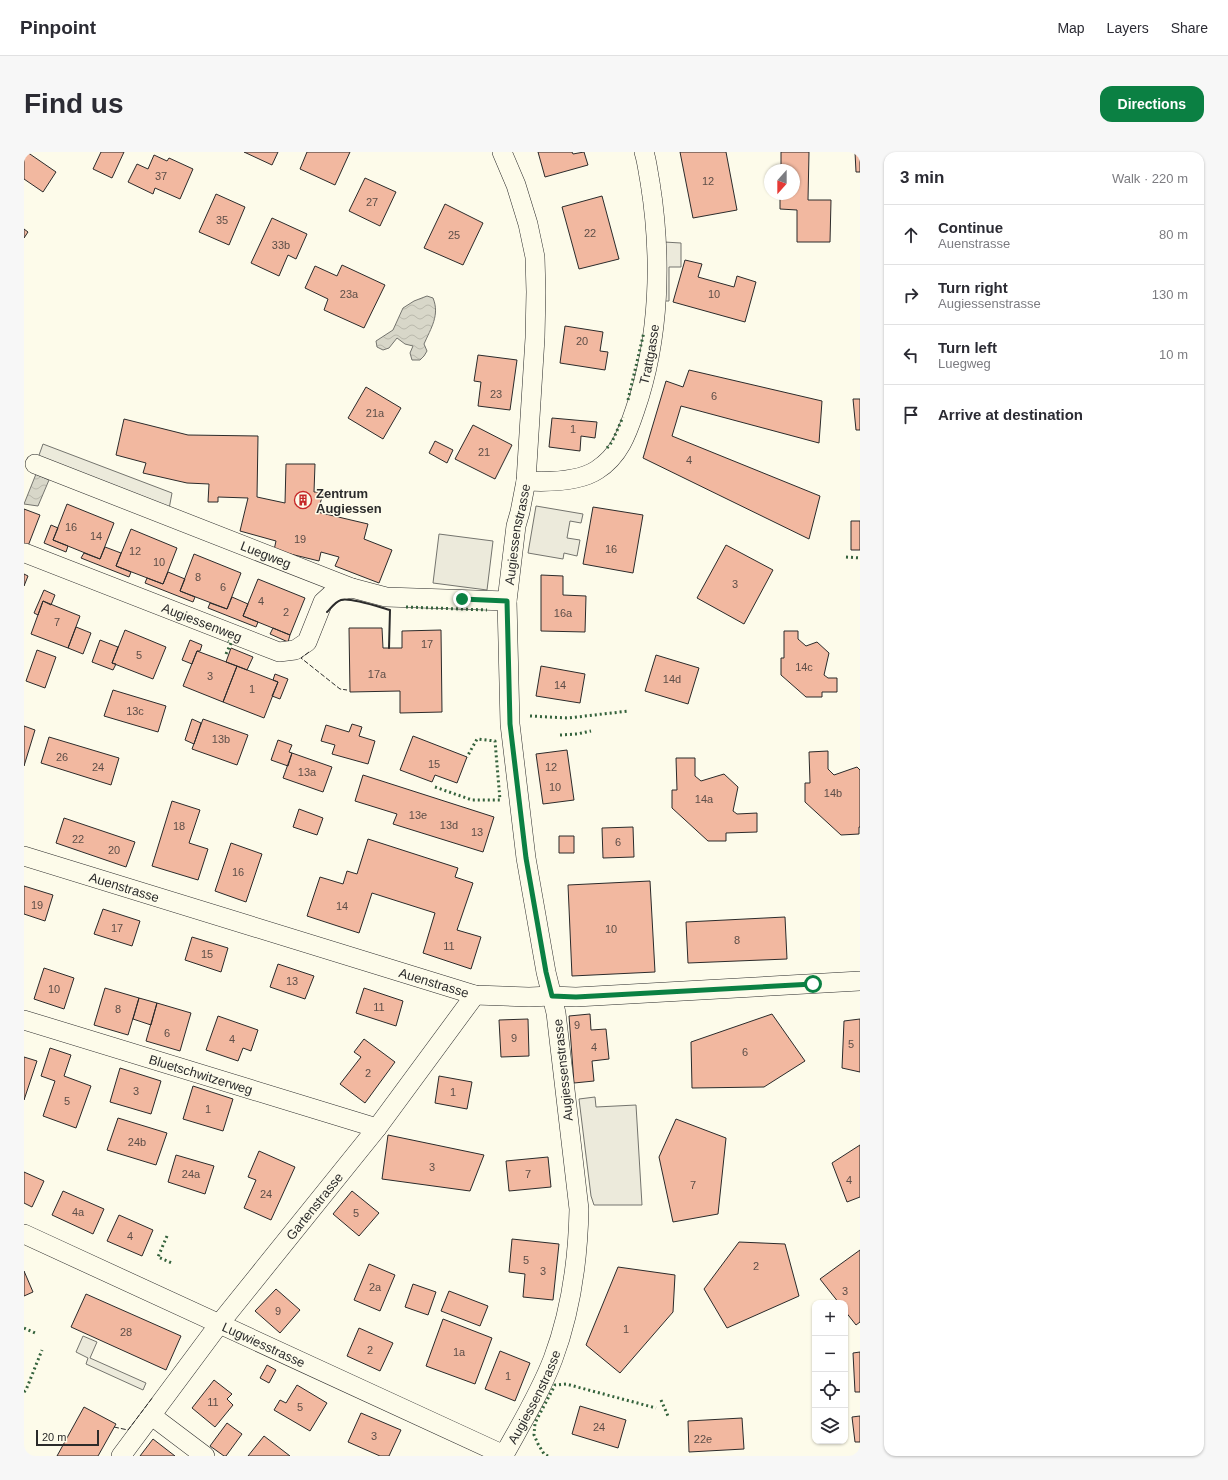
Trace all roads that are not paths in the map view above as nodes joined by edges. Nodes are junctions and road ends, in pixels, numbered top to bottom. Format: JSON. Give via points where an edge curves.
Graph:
{"nodes":[{"id":1,"x":502,"y":152,"type":"edge"},
{"id":2,"x":644,"y":152,"type":"edge"},
{"id":3,"x":35,"y":464,"type":"dead end"},
{"id":4,"x":526,"y":481,"type":"junction"},
{"id":5,"x":25,"y":553,"type":"dead end"},
{"id":6,"x":352,"y":588,"type":"junction"},
{"id":7,"x":507,"y":601,"type":"junction"},
{"id":8,"x":24,"y":856,"type":"edge"},
{"id":9,"x":860,"y":981,"type":"edge"},
{"id":10,"x":475,"y":995,"type":"junction"},
{"id":11,"x":552,"y":996,"type":"junction"},
{"id":12,"x":24,"y":1020,"type":"edge"},
{"id":13,"x":377,"y":1128,"type":"junction"},
{"id":14,"x":24,"y":1234,"type":"edge"},
{"id":15,"x":220,"y":1323,"type":"junction"},
{"id":16,"x":152,"y":1416,"type":"junction"},
{"id":17,"x":121,"y":1456,"type":"edge"},
{"id":18,"x":205,"y":1456,"type":"edge"},
{"id":19,"x":504,"y":1456,"type":"edge"}],
"edges":[{"from":1,"to":4,"type":"street","name":"Augiessenstrasse","via":[[516,185],[535,258],[535,338]]},
{"from":2,"to":4,"type":"street","name":"Trattgasse","via":[[655,213],[657,271],[654,330],[643,389],[628,433],[620,448],[596,470],[584,476],[551,482]]},
{"from":3,"to":6,"type":"street","name":"Luegweg"},
{"from":4,"to":7,"type":"street","name":"Augiessenstrasse","via":[[516,526]]},
{"from":5,"to":6,"type":"street","name":"Augiessenweg","via":[[279,652],[295,650],[307,642],[323,602],[334,592]]},
{"from":6,"to":7,"type":"street","name":"Luegweg","via":[[386,597]]},
{"from":7,"to":11,"type":"street","name":"Augiessenstrasse","via":[[510,724],[526,858]]},
{"from":8,"to":10,"type":"street","name":"Auenstrasse"},
{"from":9,"to":11,"type":"street","name":"Auenstrasse","via":[[576,997]]},
{"from":10,"to":11,"type":"street","name":"Auenstrasse"},
{"from":10,"to":13,"type":"street","name":"Gartenstrasse"},
{"from":11,"to":19,"type":"street","name":"Augiessenstrasse","via":[[579,1210],[576,1271],[568,1309],[552,1360]]},
{"from":12,"to":13,"type":"street","name":"Bluetschwitzerweg"},
{"from":13,"to":15,"type":"street","name":"Gartenstrasse"},
{"from":14,"to":15,"type":"street","name":"Lugwiesstrasse"},
{"from":15,"to":16,"type":"street","name":"Gartenstrasse"},
{"from":15,"to":19,"type":"street","name":"Lugwiesstrasse"},
{"from":16,"to":17,"type":"street","name":"Gartenstrasse"},
{"from":16,"to":18,"type":"street"}]}
